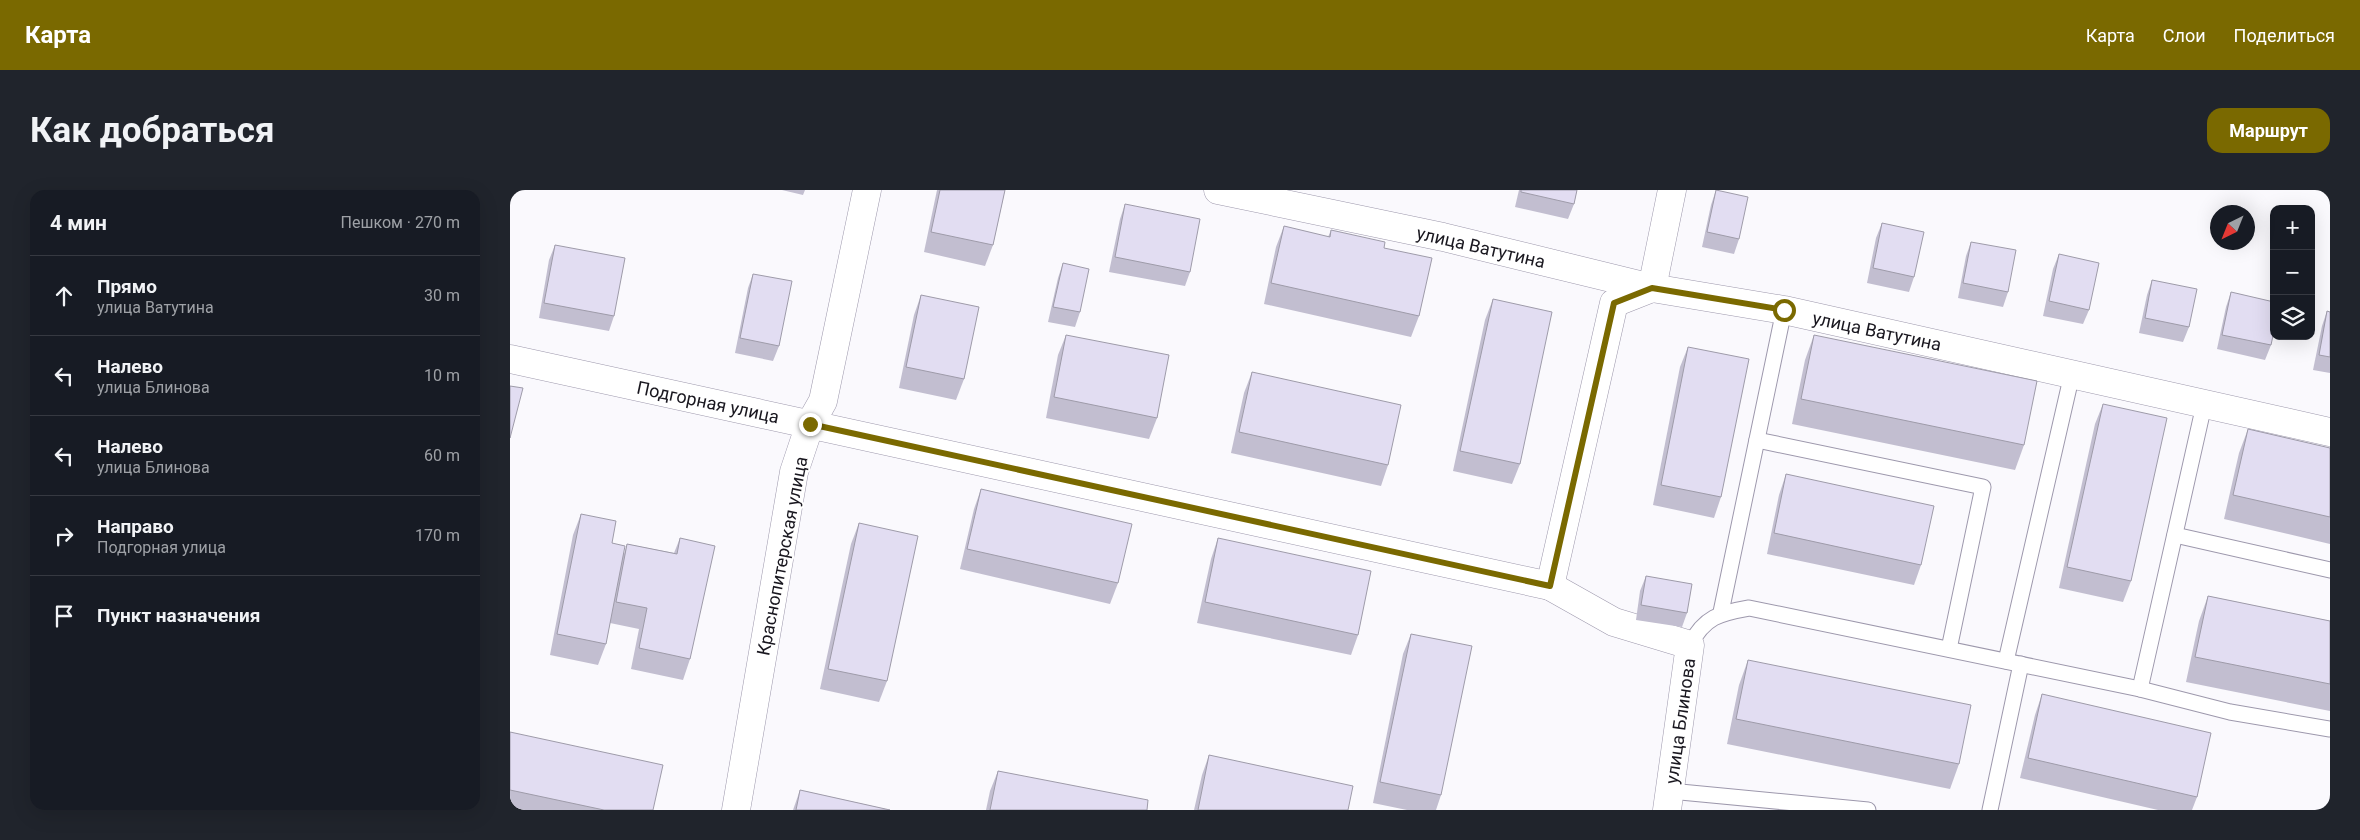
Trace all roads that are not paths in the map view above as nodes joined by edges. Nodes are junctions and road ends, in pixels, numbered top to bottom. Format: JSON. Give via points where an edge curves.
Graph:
{"nodes":[{"id":1,"x":867,"y":190,"type":"edge"},
{"id":2,"x":1218,"y":190,"type":"edge"},
{"id":3,"x":1672,"y":190,"type":"edge"},
{"id":4,"x":1652,"y":288,"type":"junction"},
{"id":5,"x":1784,"y":310,"type":"junction"},
{"id":6,"x":510,"y":359,"type":"edge"},
{"id":7,"x":2072,"y":374,"type":"junction"},
{"id":8,"x":2204,"y":405,"type":"junction"},
{"id":9,"x":810,"y":424,"type":"junction"},
{"id":10,"x":2330,"y":432,"type":"edge"},
{"id":11,"x":1757,"y":440,"type":"junction"},
{"id":12,"x":2175,"y":534,"type":"junction"},
{"id":13,"x":2330,"y":570,"type":"edge"},
{"id":14,"x":1550,"y":586,"type":"junction"},
{"id":15,"x":1721,"y":612,"type":"junction"},
{"id":16,"x":1690,"y":645,"type":"junction"},
{"id":17,"x":1949,"y":649,"type":"junction"},
{"id":18,"x":2013,"y":662,"type":"junction"},
{"id":19,"x":2140,"y":689,"type":"junction"},
{"id":20,"x":2330,"y":729,"type":"edge"},
{"id":21,"x":1668,"y":801,"type":"edge"},
{"id":22,"x":736,"y":810,"type":"edge"},
{"id":23,"x":1868,"y":810,"type":"edge"},
{"id":24,"x":1990,"y":810,"type":"edge"}],
"edges":[{"from":1,"to":9,"type":"street","name":"Краснопитерская улица","via":[[823,401]]},
{"from":2,"to":4,"type":"street","name":"улица Ватутина","via":[[1443,237]]},
{"from":3,"to":4,"type":"street"},
{"from":4,"to":5,"type":"street","name":"улица Ватутина"},
{"from":4,"to":14,"type":"street","via":[[1614,303]]},
{"from":5,"to":7,"type":"street","name":"улица Ватутина"},
{"from":5,"to":11,"type":"lane"},
{"from":6,"to":9,"type":"street","name":"Подгорная улица"},
{"from":7,"to":8,"type":"street","name":"улица Ватутина"},
{"from":7,"to":18,"type":"lane"},
{"from":8,"to":10,"type":"street","name":"улица Ватутина"},
{"from":8,"to":12,"type":"lane"},
{"from":9,"to":14,"type":"street","name":"Подгорная улица"},
{"from":9,"to":22,"type":"street","name":"Краснопитерская улица","via":[[794,472]]},
{"from":11,"to":15,"type":"lane"},
{"from":11,"to":17,"type":"lane","via":[[1983,487]]},
{"from":12,"to":13,"type":"lane"},
{"from":12,"to":19,"type":"lane"},
{"from":14,"to":16,"type":"street","name":"улица Блинова","via":[[1614,622]]},
{"from":15,"to":16,"type":"lane","via":[[1698,629]]},
{"from":15,"to":17,"type":"lane","via":[[1749,608]]},
{"from":16,"to":21,"type":"street","name":"улица Блинова"},
{"from":17,"to":18,"type":"lane"},
{"from":18,"to":19,"type":"lane"},
{"from":18,"to":24,"type":"lane"},
{"from":19,"to":20,"type":"lane","via":[[2230,712]]},
{"from":21,"to":23,"type":"lane"}]}
